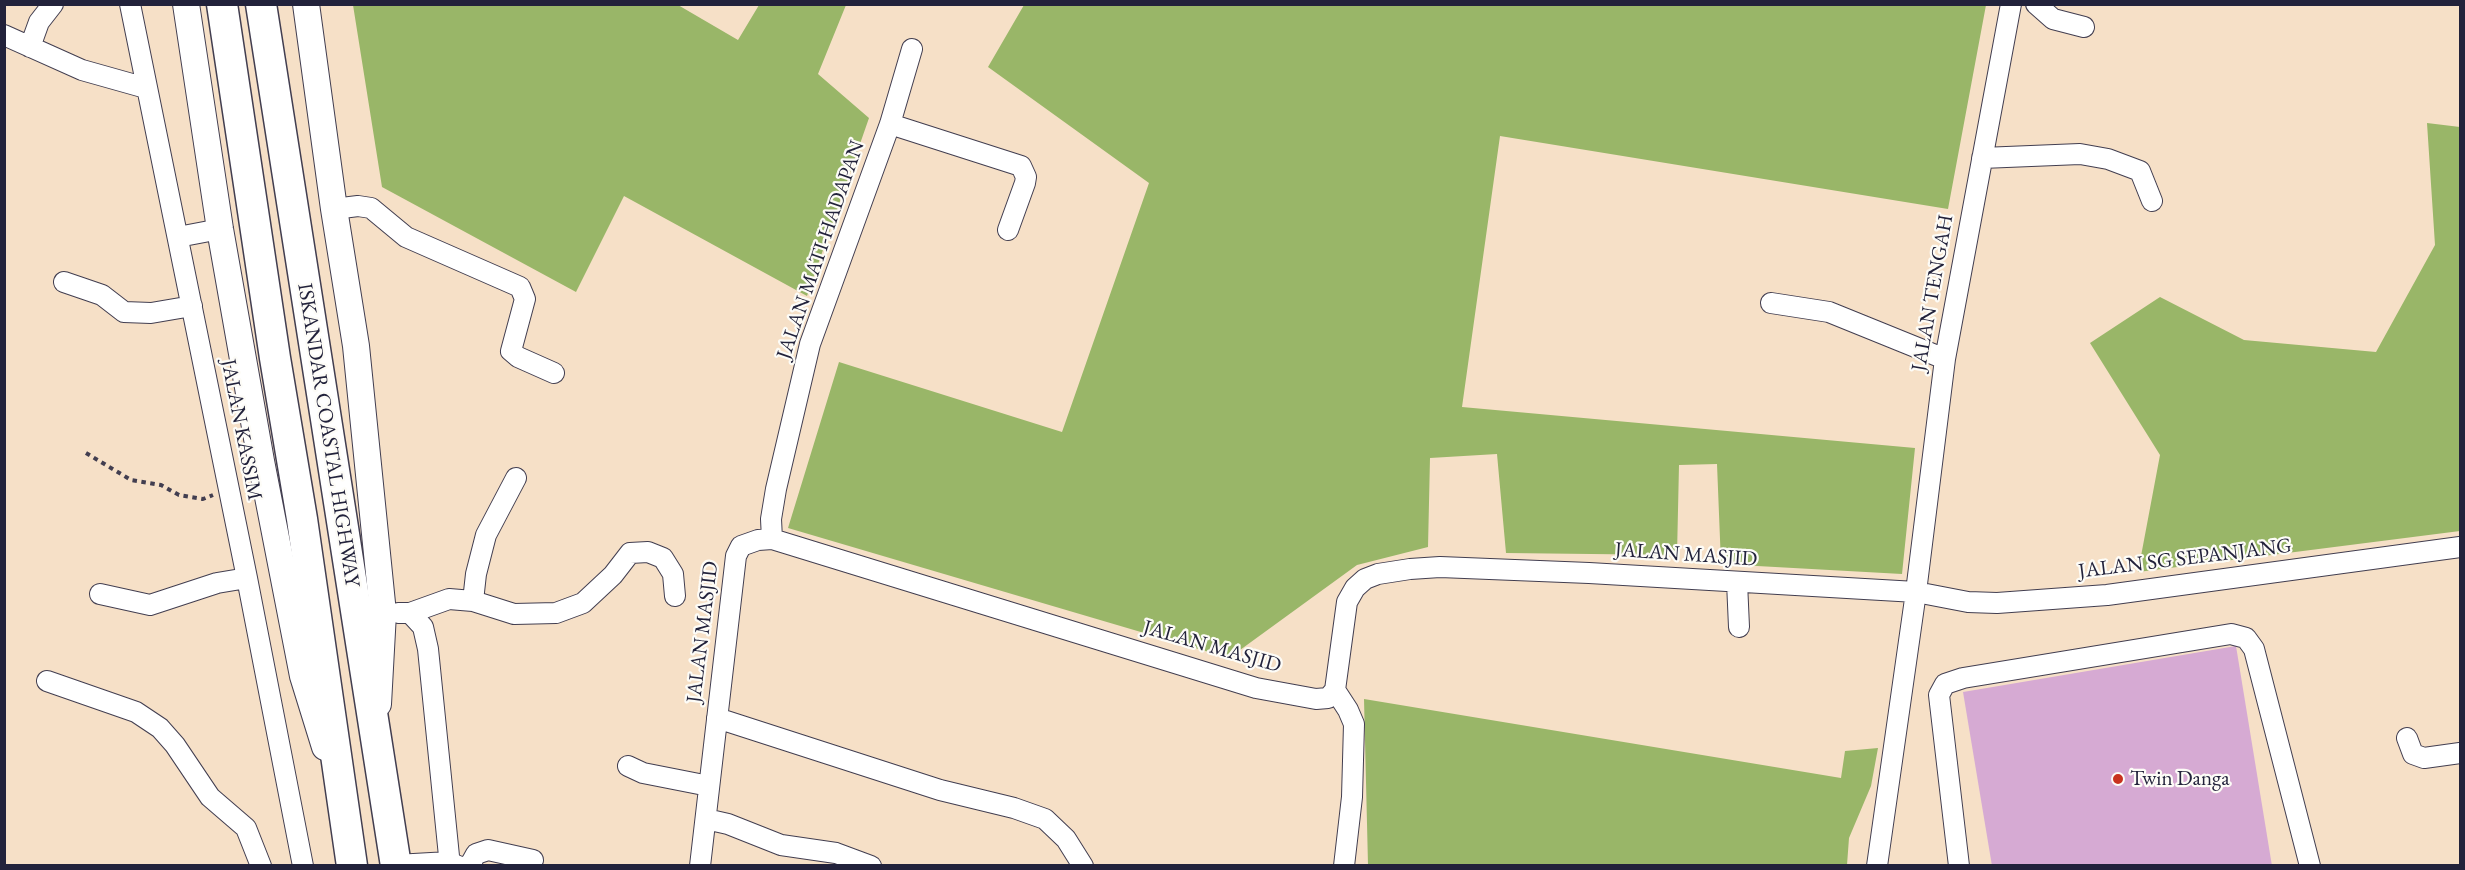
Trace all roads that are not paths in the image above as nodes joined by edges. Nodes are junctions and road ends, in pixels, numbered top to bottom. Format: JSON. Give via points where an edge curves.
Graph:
{"nodes":[{"id":1,"x":53,"y":4,"type":"edge"},
{"id":2,"x":130,"y":4,"type":"edge"},
{"id":3,"x":186,"y":4,"type":"edge"},
{"id":4,"x":222,"y":4,"type":"edge"},
{"id":5,"x":261,"y":4,"type":"edge"},
{"id":6,"x":306,"y":4,"type":"edge"},
{"id":7,"x":2011,"y":4,"type":"edge"},
{"id":8,"x":2036,"y":4,"type":"edge"},
{"id":9,"x":2084,"y":27,"type":"dead end"},
{"id":10,"x":4,"y":35,"type":"edge"},
{"id":11,"x":30,"y":47,"type":"junction"},
{"id":12,"x":912,"y":49,"type":"dead end"},
{"id":13,"x":146,"y":88,"type":"junction"},
{"id":14,"x":890,"y":124,"type":"junction"},
{"id":15,"x":1982,"y":158,"type":"junction"},
{"id":16,"x":2152,"y":201,"type":"dead end"},
{"id":17,"x":334,"y":208,"type":"junction"},
{"id":18,"x":220,"y":229,"type":"junction"},
{"id":19,"x":1008,"y":230,"type":"dead end"},
{"id":20,"x":178,"y":237,"type":"junction"},
{"id":21,"x":64,"y":282,"type":"dead end"},
{"id":22,"x":1771,"y":303,"type":"dead end"},
{"id":23,"x":192,"y":306,"type":"junction"},
{"id":24,"x":1945,"y":359,"type":"junction"},
{"id":25,"x":554,"y":373,"type":"dead end"},
{"id":26,"x":516,"y":478,"type":"dead end"},
{"id":27,"x":772,"y":539,"type":"junction"},
{"id":28,"x":2460,"y":547,"type":"edge"},
{"id":29,"x":247,"y":578,"type":"junction"},
{"id":30,"x":1737,"y":582,"type":"junction"},
{"id":31,"x":1916,"y":592,"type":"junction"},
{"id":32,"x":100,"y":594,"type":"dead end"},
{"id":33,"x":675,"y":596,"type":"dead end"},
{"id":34,"x":473,"y":601,"type":"junction"},
{"id":35,"x":383,"y":613,"type":"junction"},
{"id":36,"x":410,"y":613,"type":"junction"},
{"id":37,"x":1740,"y":627,"type":"dead end"},
{"id":38,"x":47,"y":681,"type":"dead end"},
{"id":39,"x":1335,"y":690,"type":"junction"},
{"id":40,"x":717,"y":718,"type":"junction"},
{"id":41,"x":376,"y":733,"type":"junction"},
{"id":42,"x":2407,"y":738,"type":"dead end"},
{"id":43,"x":2460,"y":753,"type":"edge"},
{"id":44,"x":628,"y":766,"type":"dead end"},
{"id":45,"x":709,"y":786,"type":"junction"},
{"id":46,"x":344,"y":810,"type":"junction"},
{"id":47,"x":706,"y":819,"type":"junction"},
{"id":48,"x":533,"y":860,"type":"dead end"},
{"id":49,"x":396,"y":865,"type":"edge"},
{"id":50,"x":456,"y":865,"type":"edge"},
{"id":51,"x":261,"y":866,"type":"edge"},
{"id":52,"x":303,"y":866,"type":"edge"},
{"id":53,"x":352,"y":866,"type":"edge"},
{"id":54,"x":700,"y":866,"type":"edge"},
{"id":55,"x":871,"y":866,"type":"edge"},
{"id":56,"x":1083,"y":866,"type":"edge"},
{"id":57,"x":1344,"y":866,"type":"edge"},
{"id":58,"x":1877,"y":866,"type":"edge"},
{"id":59,"x":1959,"y":866,"type":"edge"},
{"id":60,"x":2310,"y":866,"type":"edge"}],
"edges":[{"from":1,"to":11,"type":"street","via":[[39,22]]},
{"from":2,"to":13,"type":"street","name":"JALAN KASSIM"},
{"from":3,"to":18,"type":"main road"},
{"from":4,"to":46,"type":"highway","name":"ISKANDAR COASTAL HIGHWAY"},
{"from":5,"to":41,"type":"highway","name":"ISKANDAR COASTAL HIGHWAY"},
{"from":6,"to":17,"type":"main road"},
{"from":7,"to":15,"type":"street","name":"JALAN TENGAH"},
{"from":8,"to":9,"type":"street","via":[[2053,20]]},
{"from":10,"to":11,"type":"street"},
{"from":11,"to":13,"type":"street","via":[[82,70]]},
{"from":12,"to":14,"type":"street","name":"JALAN MATI-HADAPAN"},
{"from":13,"to":20,"type":"street","name":"JALAN KASSIM"},
{"from":14,"to":19,"type":"street","via":[[1021,166],[1025,183]]},
{"from":14,"to":27,"type":"street","name":"JALAN MATI-HADAPAN","via":[[810,344],[776,489]]},
{"from":15,"to":16,"type":"street","via":[[2080,154],[2108,159],[2140,171]]},
{"from":15,"to":24,"type":"street","name":"JALAN TENGAH"},
{"from":17,"to":25,"type":"street","via":[[371,208],[406,237],[520,286],[525,299],[511,351]]},
{"from":17,"to":35,"type":"main road","via":[[356,346]]},
{"from":18,"to":20,"type":"street"},
{"from":18,"to":46,"type":"main road","via":[[303,676]]},
{"from":20,"to":23,"type":"street","name":"JALAN KASSIM"},
{"from":21,"to":23,"type":"street","via":[[102,295],[124,312],[151,313]]},
{"from":22,"to":24,"type":"street","via":[[1828,312]]},
{"from":23,"to":29,"type":"street","name":"JALAN KASSIM"},
{"from":24,"to":31,"type":"street","name":"JALAN TENGAH"},
{"from":26,"to":34,"type":"street","via":[[486,536]]},
{"from":27,"to":39,"type":"street","name":"JALAN MASJID","via":[[1256,688],[1316,699],[1328,698]]},
{"from":27,"to":40,"type":"street","name":"JALAN MASJID","via":[[749,542],[741,546],[736,556]]},
{"from":28,"to":31,"type":"street","name":"JALAN SG SEPANJANG","via":[[2107,596],[1997,603]]},
{"from":29,"to":32,"type":"street","via":[[217,583],[150,605]]},
{"from":29,"to":52,"type":"street","name":"JALAN KASSIM"},
{"from":30,"to":31,"type":"street","name":"JALAN MASJID"},
{"from":30,"to":37,"type":"street"},
{"from":30,"to":39,"type":"street","name":"JALAN MASJID","via":[[1440,567],[1378,574],[1354,588],[1347,602]]},
{"from":31,"to":58,"type":"street","name":"JALAN TENGAH"},
{"from":33,"to":34,"type":"street","via":[[673,574],[663,558],[648,552],[630,553],[583,603],[556,613],[514,614]]},
{"from":34,"to":36,"type":"street","via":[[449,599]]},
{"from":35,"to":36,"type":"street"},
{"from":35,"to":41,"type":"main road"},
{"from":36,"to":50,"type":"street","via":[[423,627],[428,649]]},
{"from":38,"to":51,"type":"street","via":[[136,712],[160,728],[210,797],[246,828]]},
{"from":39,"to":57,"type":"street","via":[[1354,724],[1352,797]]},
{"from":40,"to":45,"type":"street","name":"JALAN MASJID"},
{"from":40,"to":56,"type":"street","via":[[940,790],[1045,819],[1066,839]]},
{"from":41,"to":49,"type":"highway","name":"ISKANDAR COASTAL HIGHWAY"},
{"from":42,"to":43,"type":"street","via":[[2413,754],[2424,758]]},
{"from":44,"to":45,"type":"street","via":[[643,773]]},
{"from":45,"to":47,"type":"street","name":"JALAN MASJID"},
{"from":46,"to":53,"type":"highway","name":"ISKANDAR COASTAL HIGHWAY"},
{"from":47,"to":54,"type":"street","name":"JALAN MASJID"},
{"from":47,"to":55,"type":"street","via":[[781,844],[836,853]]},
{"from":48,"to":50,"type":"street","via":[[488,850],[476,854],[471,863]]},
{"from":49,"to":50,"type":"street"},
{"from":59,"to":60,"type":"street","via":[[1939,695],[1945,684],[2231,634],[2246,638],[2254,649]]}]}
